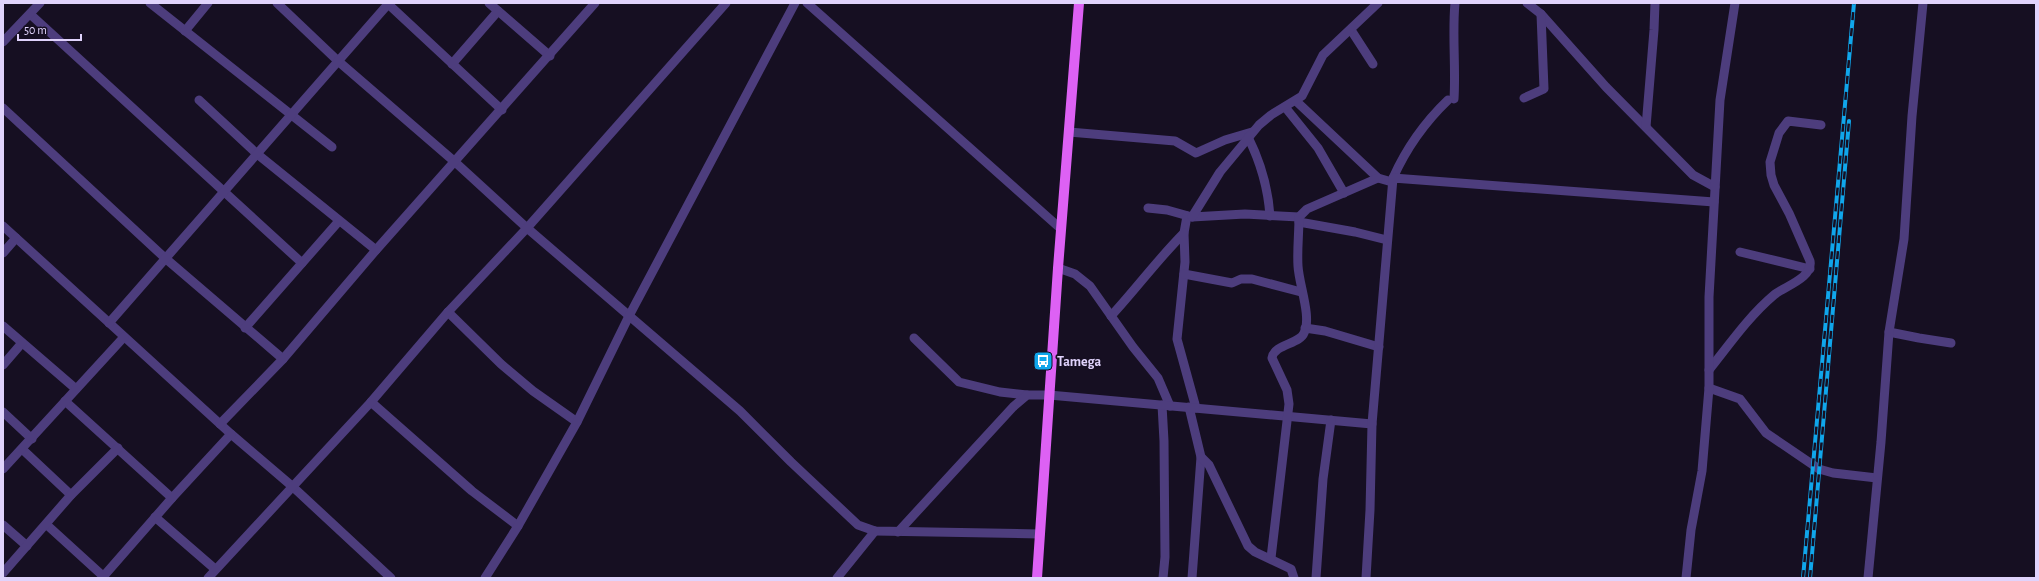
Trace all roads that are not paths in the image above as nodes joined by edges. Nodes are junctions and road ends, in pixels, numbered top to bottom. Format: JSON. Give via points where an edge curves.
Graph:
{"nodes":[{"id":1,"x":40,"y":3,"type":"edge"},
{"id":2,"x":150,"y":3,"type":"edge"},
{"id":3,"x":208,"y":3,"type":"edge"},
{"id":4,"x":277,"y":3,"type":"edge"},
{"id":5,"x":388,"y":3,"type":"edge"},
{"id":6,"x":489,"y":3,"type":"edge"},
{"id":7,"x":595,"y":3,"type":"edge"},
{"id":8,"x":726,"y":3,"type":"edge"},
{"id":9,"x":795,"y":3,"type":"edge"},
{"id":10,"x":807,"y":3,"type":"edge"},
{"id":11,"x":1079,"y":3,"type":"edge"},
{"id":12,"x":1378,"y":3,"type":"edge"},
{"id":13,"x":1455,"y":3,"type":"edge"},
{"id":14,"x":1527,"y":3,"type":"edge"},
{"id":15,"x":1655,"y":3,"type":"edge"},
{"id":16,"x":1735,"y":3,"type":"edge"},
{"id":17,"x":1923,"y":3,"type":"edge"},
{"id":18,"x":498,"y":11,"type":"junction"},
{"id":19,"x":30,"y":14,"type":"junction"},
{"id":20,"x":1541,"y":14,"type":"junction"},
{"id":21,"x":1351,"y":30,"type":"junction"},
{"id":22,"x":185,"y":31,"type":"junction"},
{"id":23,"x":4,"y":39,"type":"edge"},
{"id":24,"x":550,"y":56,"type":"junction"},
{"id":25,"x":338,"y":61,"type":"junction"},
{"id":26,"x":452,"y":64,"type":"junction"},
{"id":27,"x":1373,"y":64,"type":"dead end"},
{"id":28,"x":1524,"y":98,"type":"dead end"},
{"id":29,"x":199,"y":100,"type":"dead end"},
{"id":30,"x":1296,"y":101,"type":"junction"},
{"id":31,"x":1285,"y":107,"type":"junction"},
{"id":32,"x":3,"y":108,"type":"edge"},
{"id":33,"x":502,"y":110,"type":"junction"},
{"id":34,"x":291,"y":114,"type":"junction"},
{"id":35,"x":1821,"y":125,"type":"dead end"},
{"id":36,"x":1646,"y":127,"type":"junction"},
{"id":37,"x":1069,"y":132,"type":"junction"},
{"id":38,"x":1250,"y":135,"type":"junction"},
{"id":39,"x":332,"y":147,"type":"dead end"},
{"id":40,"x":256,"y":153,"type":"junction"},
{"id":41,"x":455,"y":162,"type":"junction"},
{"id":42,"x":1378,"y":178,"type":"junction"},
{"id":43,"x":1393,"y":180,"type":"junction"},
{"id":44,"x":1715,"y":187,"type":"junction"},
{"id":45,"x":223,"y":190,"type":"junction"},
{"id":46,"x":1344,"y":193,"type":"junction"},
{"id":47,"x":1714,"y":202,"type":"junction"},
{"id":48,"x":1148,"y":208,"type":"dead end"},
{"id":49,"x":1270,"y":216,"type":"junction"},
{"id":50,"x":1189,"y":217,"type":"junction"},
{"id":51,"x":1299,"y":219,"type":"junction"},
{"id":52,"x":339,"y":221,"type":"junction"},
{"id":53,"x":3,"y":226,"type":"edge"},
{"id":54,"x":527,"y":228,"type":"junction"},
{"id":55,"x":1061,"y":229,"type":"junction"},
{"id":56,"x":1184,"y":233,"type":"junction"},
{"id":57,"x":16,"y":238,"type":"junction"},
{"id":58,"x":1387,"y":240,"type":"junction"},
{"id":59,"x":376,"y":250,"type":"junction"},
{"id":60,"x":1740,"y":252,"type":"dead end"},
{"id":61,"x":3,"y":253,"type":"edge"},
{"id":62,"x":165,"y":258,"type":"junction"},
{"id":63,"x":302,"y":263,"type":"junction"},
{"id":64,"x":1058,"y":268,"type":"junction"},
{"id":65,"x":1810,"y":268,"type":"junction"},
{"id":66,"x":1184,"y":274,"type":"junction"},
{"id":67,"x":1301,"y":292,"type":"junction"},
{"id":68,"x":448,"y":312,"type":"junction"},
{"id":69,"x":629,"y":316,"type":"junction"},
{"id":70,"x":1111,"y":316,"type":"junction"},
{"id":71,"x":108,"y":323,"type":"junction"},
{"id":72,"x":3,"y":326,"type":"edge"},
{"id":73,"x":244,"y":328,"type":"junction"},
{"id":74,"x":1305,"y":328,"type":"junction"},
{"id":75,"x":1889,"y":332,"type":"junction"},
{"id":76,"x":124,"y":337,"type":"junction"},
{"id":77,"x":914,"y":338,"type":"dead end"},
{"id":78,"x":22,"y":343,"type":"junction"},
{"id":79,"x":1951,"y":343,"type":"dead end"},
{"id":80,"x":1379,"y":346,"type":"junction"},
{"id":81,"x":283,"y":359,"type":"junction"},
{"id":82,"x":3,"y":365,"type":"edge"},
{"id":83,"x":1709,"y":370,"type":"junction"},
{"id":84,"x":1709,"y":388,"type":"junction"},
{"id":85,"x":76,"y":389,"type":"junction"},
{"id":86,"x":1027,"y":395,"type":"junction"},
{"id":87,"x":1049,"y":395,"type":"junction"},
{"id":88,"x":65,"y":401,"type":"junction"},
{"id":89,"x":371,"y":402,"type":"junction"},
{"id":90,"x":1166,"y":405,"type":"junction"},
{"id":91,"x":1192,"y":408,"type":"junction"},
{"id":92,"x":3,"y":412,"type":"edge"},
{"id":93,"x":1289,"y":416,"type":"junction"},
{"id":94,"x":1331,"y":420,"type":"junction"},
{"id":95,"x":577,"y":422,"type":"junction"},
{"id":96,"x":220,"y":424,"type":"junction"},
{"id":97,"x":1372,"y":424,"type":"junction"},
{"id":98,"x":231,"y":434,"type":"junction"},
{"id":99,"x":32,"y":439,"type":"junction"},
{"id":100,"x":118,"y":448,"type":"junction"},
{"id":101,"x":22,"y":449,"type":"junction"},
{"id":102,"x":1201,"y":457,"type":"junction"},
{"id":103,"x":3,"y":469,"type":"edge"},
{"id":104,"x":1877,"y":478,"type":"junction"},
{"id":105,"x":293,"y":487,"type":"junction"},
{"id":106,"x":71,"y":495,"type":"junction"},
{"id":107,"x":172,"y":498,"type":"junction"},
{"id":108,"x":155,"y":517,"type":"junction"},
{"id":109,"x":3,"y":524,"type":"edge"},
{"id":110,"x":47,"y":525,"type":"junction"},
{"id":111,"x":518,"y":526,"type":"junction"},
{"id":112,"x":875,"y":531,"type":"junction"},
{"id":113,"x":898,"y":532,"type":"junction"},
{"id":114,"x":1040,"y":534,"type":"junction"},
{"id":115,"x":27,"y":546,"type":"junction"},
{"id":116,"x":1271,"y":558,"type":"junction"},
{"id":117,"x":3,"y":573,"type":"edge"},
{"id":118,"x":212,"y":575,"type":"edge"},
{"id":119,"x":103,"y":577,"type":"edge"},
{"id":120,"x":391,"y":578,"type":"edge"},
{"id":121,"x":485,"y":578,"type":"edge"},
{"id":122,"x":837,"y":578,"type":"edge"},
{"id":123,"x":1037,"y":578,"type":"edge"},
{"id":124,"x":1163,"y":578,"type":"edge"},
{"id":125,"x":1192,"y":578,"type":"edge"},
{"id":126,"x":1294,"y":578,"type":"edge"},
{"id":127,"x":1316,"y":578,"type":"edge"},
{"id":128,"x":1366,"y":578,"type":"edge"},
{"id":129,"x":1686,"y":578,"type":"edge"},
{"id":130,"x":1868,"y":578,"type":"edge"}],
"edges":[{"from":1,"to":19,"type":"street"},
{"from":2,"to":22,"type":"street"},
{"from":3,"to":22,"type":"street"},
{"from":4,"to":25,"type":"street"},
{"from":5,"to":25,"type":"street"},
{"from":5,"to":26,"type":"street"},
{"from":6,"to":18,"type":"street"},
{"from":7,"to":24,"type":"street"},
{"from":8,"to":54,"type":"street"},
{"from":9,"to":69,"type":"street"},
{"from":10,"to":55,"type":"street"},
{"from":11,"to":37,"type":"main road"},
{"from":12,"to":21,"type":"street"},
{"from":13,"to":43,"type":"street","via":[[1455,75],[1451,100],[1434,114],[1419,134],[1402,158]]},
{"from":14,"to":20,"type":"street"},
{"from":15,"to":36,"type":"street"},
{"from":16,"to":44,"type":"street","via":[[1720,100]]},
{"from":17,"to":75,"type":"street","via":[[1904,239]]},
{"from":18,"to":24,"type":"street"},
{"from":18,"to":26,"type":"street"},
{"from":19,"to":23,"type":"street"},
{"from":19,"to":45,"type":"street"},
{"from":20,"to":28,"type":"street","via":[[1544,89]]},
{"from":20,"to":36,"type":"street","via":[[1606,87]]},
{"from":21,"to":27,"type":"street"},
{"from":21,"to":30,"type":"street","via":[[1323,55],[1304,92]]},
{"from":22,"to":34,"type":"street"},
{"from":24,"to":33,"type":"street"},
{"from":25,"to":34,"type":"street"},
{"from":25,"to":41,"type":"street"},
{"from":26,"to":33,"type":"street"},
{"from":29,"to":40,"type":"street"},
{"from":30,"to":31,"type":"street"},
{"from":30,"to":42,"type":"street"},
{"from":31,"to":38,"type":"street","via":[[1271,115]]},
{"from":31,"to":46,"type":"street","via":[[1318,148]]},
{"from":32,"to":62,"type":"street"},
{"from":33,"to":41,"type":"street"},
{"from":34,"to":39,"type":"street"},
{"from":34,"to":40,"type":"street"},
{"from":35,"to":65,"type":"street","via":[[1788,121],[1779,132],[1770,162],[1774,186],[1789,213],[1810,261]]},
{"from":36,"to":44,"type":"street","via":[[1693,174]]},
{"from":37,"to":38,"type":"street","via":[[1175,141],[1196,153],[1225,140]]},
{"from":37,"to":55,"type":"main road"},
{"from":38,"to":49,"type":"street","via":[[1268,191]]},
{"from":38,"to":50,"type":"street"},
{"from":40,"to":45,"type":"street"},
{"from":40,"to":52,"type":"street"},
{"from":41,"to":54,"type":"street"},
{"from":41,"to":59,"type":"street"},
{"from":42,"to":43,"type":"street"},
{"from":42,"to":46,"type":"street"},
{"from":43,"to":47,"type":"street"},
{"from":43,"to":58,"type":"street"},
{"from":44,"to":47,"type":"street"},
{"from":45,"to":62,"type":"street"},
{"from":45,"to":63,"type":"street"},
{"from":46,"to":51,"type":"street","via":[[1307,208]]},
{"from":47,"to":83,"type":"street","via":[[1709,297]]},
{"from":48,"to":50,"type":"street","via":[[1167,210]]},
{"from":49,"to":50,"type":"street","via":[[1246,214]]},
{"from":49,"to":51,"type":"street"},
{"from":50,"to":56,"type":"street"},
{"from":51,"to":58,"type":"street"},
{"from":51,"to":67,"type":"street","via":[[1298,266]]},
{"from":52,"to":59,"type":"street"},
{"from":52,"to":63,"type":"street"},
{"from":53,"to":57,"type":"street"},
{"from":54,"to":68,"type":"street"},
{"from":54,"to":69,"type":"street"},
{"from":55,"to":64,"type":"main road"},
{"from":56,"to":66,"type":"street"},
{"from":56,"to":70,"type":"street","via":[[1161,256]]},
{"from":57,"to":61,"type":"street"},
{"from":57,"to":71,"type":"street"},
{"from":58,"to":80,"type":"street"},
{"from":59,"to":81,"type":"street"},
{"from":60,"to":65,"type":"street"},
{"from":62,"to":71,"type":"street"},
{"from":62,"to":73,"type":"street"},
{"from":63,"to":73,"type":"street"},
{"from":64,"to":70,"type":"street","via":[[1082,279]]},
{"from":64,"to":87,"type":"main road"},
{"from":65,"to":83,"type":"street","via":[[1805,275],[1773,296],[1738,333]]},
{"from":66,"to":67,"type":"street","via":[[1232,283],[1241,279],[1252,279]]},
{"from":66,"to":91,"type":"street","via":[[1177,339]]},
{"from":67,"to":74,"type":"street","via":[[1306,310]]},
{"from":68,"to":89,"type":"street"},
{"from":68,"to":95,"type":"street","via":[[501,364],[533,391]]},
{"from":69,"to":95,"type":"street"},
{"from":69,"to":112,"type":"street","via":[[740,411],[858,525]]},
{"from":70,"to":90,"type":"street","via":[[1158,378]]},
{"from":71,"to":76,"type":"street"},
{"from":72,"to":78,"type":"street"},
{"from":73,"to":81,"type":"street"},
{"from":74,"to":80,"type":"street"},
{"from":74,"to":93,"type":"street","via":[[1302,336],[1272,354],[1274,365],[1287,390]]},
{"from":75,"to":79,"type":"street"},
{"from":75,"to":104,"type":"street"},
{"from":76,"to":85,"type":"street"},
{"from":76,"to":96,"type":"street"},
{"from":77,"to":86,"type":"street","via":[[960,382],[1000,392]]},
{"from":78,"to":82,"type":"street"},
{"from":78,"to":85,"type":"street"},
{"from":80,"to":97,"type":"street"},
{"from":81,"to":96,"type":"street"},
{"from":83,"to":84,"type":"street"},
{"from":84,"to":104,"type":"street","via":[[1740,399],[1766,433],[1819,469],[1833,474]]},
{"from":84,"to":129,"type":"street","via":[[1702,471],[1691,530]]},
{"from":85,"to":88,"type":"street"},
{"from":86,"to":87,"type":"street"},
{"from":86,"to":113,"type":"street"},
{"from":87,"to":90,"type":"street"},
{"from":87,"to":114,"type":"main road"},
{"from":88,"to":99,"type":"street"},
{"from":88,"to":100,"type":"street"},
{"from":89,"to":105,"type":"street"},
{"from":89,"to":111,"type":"street","via":[[472,491]]},
{"from":90,"to":91,"type":"street"},
{"from":90,"to":124,"type":"street"},
{"from":91,"to":93,"type":"street"},
{"from":91,"to":102,"type":"street"},
{"from":92,"to":99,"type":"street"},
{"from":93,"to":94,"type":"street"},
{"from":93,"to":116,"type":"street"},
{"from":94,"to":97,"type":"street"},
{"from":94,"to":127,"type":"street","via":[[1323,479]]},
{"from":95,"to":111,"type":"street"},
{"from":96,"to":98,"type":"street"},
{"from":97,"to":128,"type":"street"},
{"from":98,"to":105,"type":"street"},
{"from":98,"to":107,"type":"street"},
{"from":99,"to":101,"type":"street"},
{"from":100,"to":106,"type":"street"},
{"from":100,"to":107,"type":"street"},
{"from":101,"to":103,"type":"street"},
{"from":101,"to":106,"type":"street"},
{"from":102,"to":116,"type":"street","via":[[1209,465],[1248,546],[1254,552]]},
{"from":102,"to":125,"type":"street"},
{"from":104,"to":130,"type":"street"},
{"from":105,"to":118,"type":"street"},
{"from":105,"to":120,"type":"street"},
{"from":106,"to":110,"type":"street"},
{"from":107,"to":108,"type":"street"},
{"from":108,"to":118,"type":"street"},
{"from":108,"to":119,"type":"street"},
{"from":109,"to":115,"type":"street"},
{"from":110,"to":115,"type":"street"},
{"from":110,"to":119,"type":"street"},
{"from":111,"to":121,"type":"street"},
{"from":112,"to":113,"type":"street"},
{"from":112,"to":122,"type":"street"},
{"from":113,"to":114,"type":"street"},
{"from":114,"to":123,"type":"main road"},
{"from":115,"to":117,"type":"street"},
{"from":116,"to":126,"type":"street","via":[[1291,569]]}]}
